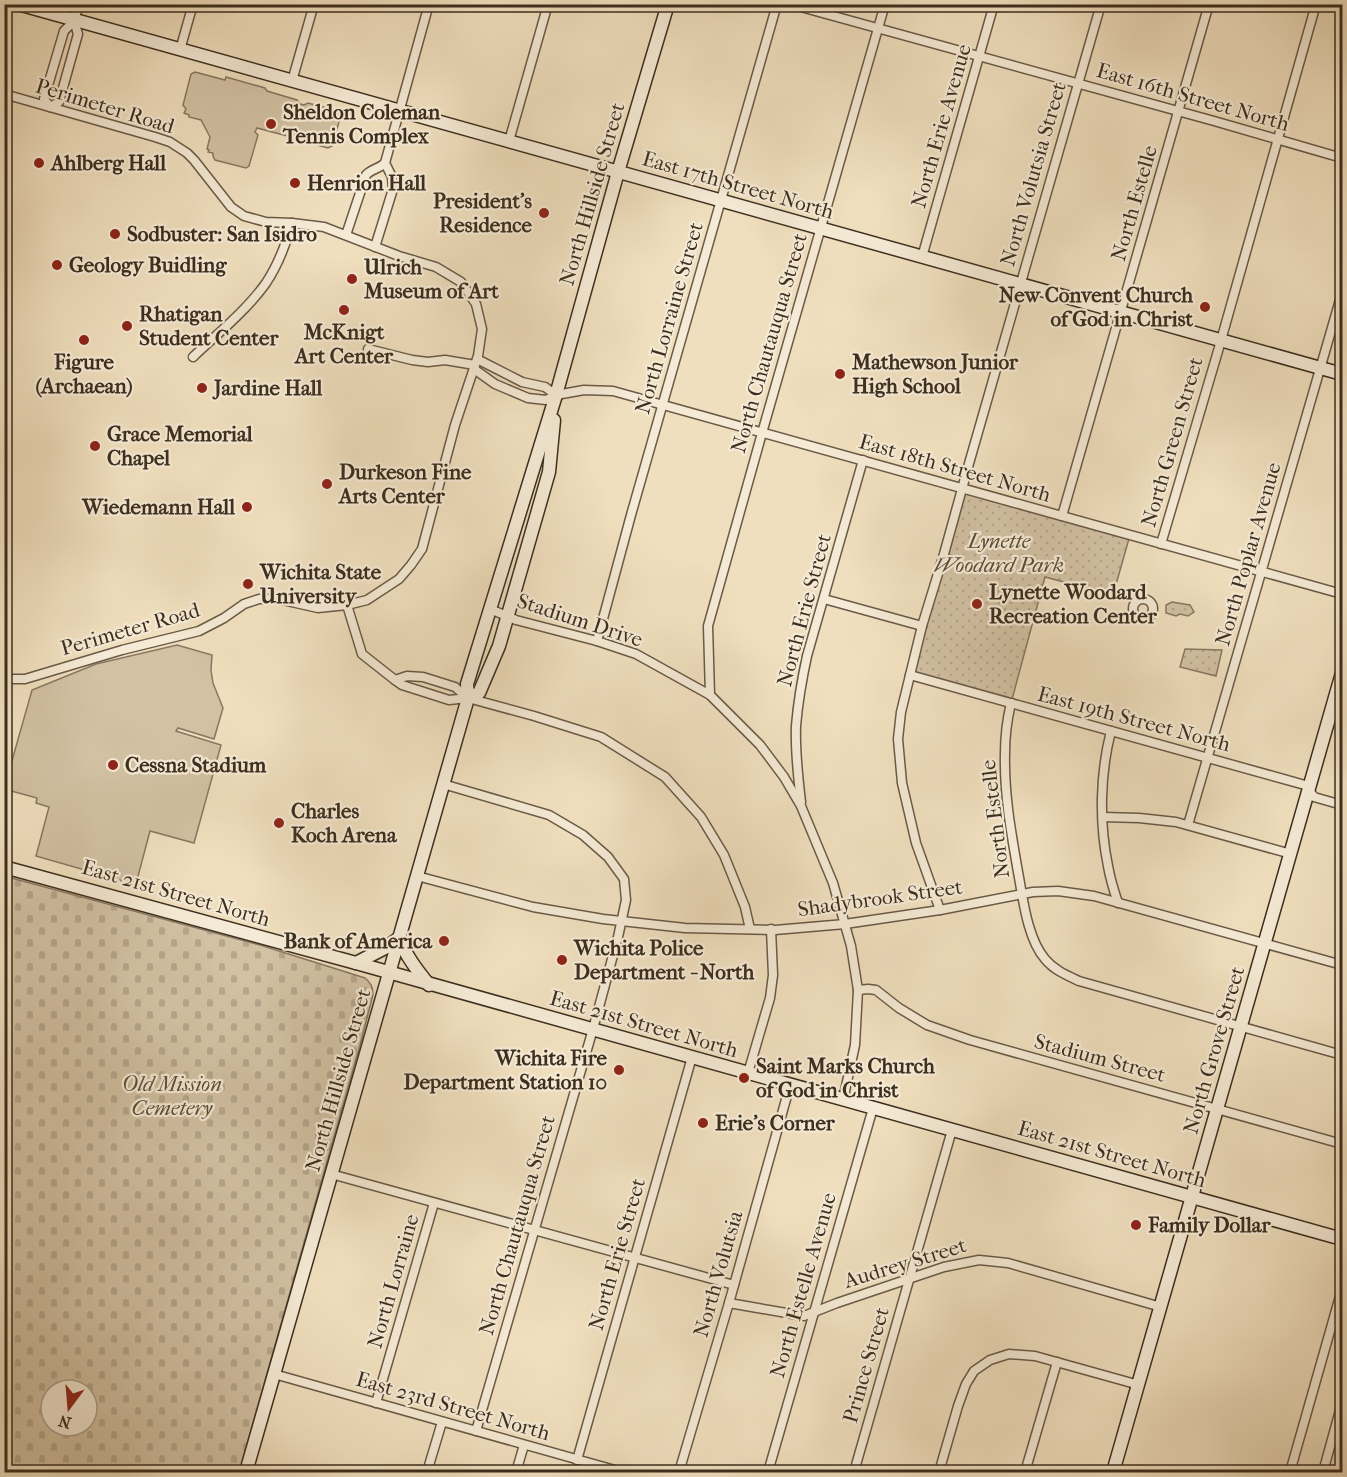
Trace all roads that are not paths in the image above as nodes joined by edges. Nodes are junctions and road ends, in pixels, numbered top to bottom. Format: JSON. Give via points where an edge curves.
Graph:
{"nodes":[{"id":1,"x":18,"y":4,"type":"edge"},
{"id":2,"x":79,"y":4,"type":"edge"},
{"id":3,"x":193,"y":4,"type":"edge"},
{"id":4,"x":314,"y":4,"type":"edge"},
{"id":5,"x":429,"y":4,"type":"edge"},
{"id":6,"x":548,"y":4,"type":"edge"},
{"id":7,"x":668,"y":4,"type":"edge"},
{"id":8,"x":777,"y":4,"type":"edge"},
{"id":9,"x":790,"y":4,"type":"edge"},
{"id":10,"x":885,"y":4,"type":"edge"},
{"id":11,"x":994,"y":4,"type":"edge"},
{"id":12,"x":1101,"y":4,"type":"edge"},
{"id":13,"x":1209,"y":4,"type":"edge"},
{"id":14,"x":1316,"y":4,"type":"edge"},
{"id":15,"x":75,"y":21,"type":"junction"},
{"id":16,"x":879,"y":28,"type":"junction"},
{"id":17,"x":180,"y":50,"type":"junction"},
{"id":18,"x":980,"y":56,"type":"junction"},
{"id":19,"x":292,"y":81,"type":"junction"},
{"id":20,"x":1077,"y":83,"type":"junction"},
{"id":21,"x":4,"y":94,"type":"edge"},
{"id":22,"x":50,"y":107,"type":"junction"},
{"id":23,"x":400,"y":111,"type":"junction"},
{"id":24,"x":1179,"y":111,"type":"junction"},
{"id":25,"x":1278,"y":139,"type":"junction"},
{"id":26,"x":509,"y":141,"type":"junction"},
{"id":27,"x":1342,"y":158,"type":"edge"},
{"id":28,"x":385,"y":163,"type":"junction"},
{"id":29,"x":618,"y":172,"type":"junction"},
{"id":30,"x":721,"y":201,"type":"junction"},
{"id":31,"x":292,"y":223,"type":"junction"},
{"id":32,"x":821,"y":228,"type":"junction"},
{"id":33,"x":346,"y":235,"type":"junction"},
{"id":34,"x":375,"y":247,"type":"junction"},
{"id":35,"x":922,"y":257,"type":"junction"},
{"id":36,"x":1021,"y":284,"type":"junction"},
{"id":37,"x":1342,"y":293,"type":"edge"},
{"id":38,"x":1120,"y":312,"type":"junction"},
{"id":39,"x":1221,"y":340,"type":"junction"},
{"id":40,"x":368,"y":350,"type":"dead end"},
{"id":41,"x":193,"y":357,"type":"dead end"},
{"id":42,"x":475,"y":364,"type":"junction"},
{"id":43,"x":1321,"y":368,"type":"junction"},
{"id":44,"x":1342,"y":374,"type":"edge"},
{"id":45,"x":556,"y":395,"type":"junction"},
{"id":46,"x":663,"y":405,"type":"junction"},
{"id":47,"x":762,"y":433,"type":"junction"},
{"id":48,"x":863,"y":460,"type":"junction"},
{"id":49,"x":962,"y":488,"type":"junction"},
{"id":50,"x":1062,"y":516,"type":"junction"},
{"id":51,"x":1161,"y":544,"type":"junction"},
{"id":52,"x":1262,"y":571,"type":"junction"},
{"id":53,"x":1342,"y":594,"type":"edge"},
{"id":54,"x":824,"y":599,"type":"junction"},
{"id":55,"x":347,"y":605,"type":"junction"},
{"id":56,"x":490,"y":609,"type":"junction"},
{"id":57,"x":507,"y":616,"type":"junction"},
{"id":58,"x":922,"y":626,"type":"junction"},
{"id":59,"x":597,"y":641,"type":"junction"},
{"id":60,"x":1342,"y":673,"type":"edge"},
{"id":61,"x":910,"y":675,"type":"junction"},
{"id":62,"x":4,"y":679,"type":"edge"},
{"id":63,"x":395,"y":680,"type":"junction"},
{"id":64,"x":710,"y":695,"type":"junction"},
{"id":65,"x":468,"y":698,"type":"junction"},
{"id":66,"x":1011,"y":703,"type":"junction"},
{"id":67,"x":1111,"y":731,"type":"junction"},
{"id":68,"x":1207,"y":757,"type":"junction"},
{"id":69,"x":443,"y":784,"type":"junction"},
{"id":70,"x":1309,"y":790,"type":"junction"},
{"id":71,"x":1342,"y":805,"type":"edge"},
{"id":72,"x":801,"y":806,"type":"junction"},
{"id":73,"x":1103,"y":817,"type":"junction"},
{"id":74,"x":1188,"y":825,"type":"junction"},
{"id":75,"x":1291,"y":854,"type":"junction"},
{"id":76,"x":4,"y":867,"type":"edge"},
{"id":77,"x":417,"y":876,"type":"junction"},
{"id":78,"x":1022,"y":894,"type":"junction"},
{"id":79,"x":1118,"y":903,"type":"junction"},
{"id":80,"x":940,"y":910,"type":"junction"},
{"id":81,"x":621,"y":921,"type":"junction"},
{"id":82,"x":845,"y":924,"type":"junction"},
{"id":83,"x":750,"y":929,"type":"junction"},
{"id":84,"x":771,"y":929,"type":"junction"},
{"id":85,"x":399,"y":938,"type":"junction"},
{"id":86,"x":1265,"y":943,"type":"junction"},
{"id":87,"x":356,"y":963,"type":"junction"},
{"id":88,"x":1342,"y":964,"type":"edge"},
{"id":89,"x":389,"y":973,"type":"junction"},
{"id":90,"x":430,"y":985,"type":"junction"},
{"id":91,"x":858,"y":990,"type":"junction"},
{"id":92,"x":1241,"y":1027,"type":"junction"},
{"id":93,"x":593,"y":1029,"type":"junction"},
{"id":94,"x":1342,"y":1055,"type":"edge"},
{"id":95,"x":692,"y":1057,"type":"junction"},
{"id":96,"x":748,"y":1073,"type":"junction"},
{"id":97,"x":790,"y":1085,"type":"junction"},
{"id":98,"x":843,"y":1100,"type":"junction"},
{"id":99,"x":873,"y":1108,"type":"junction"},
{"id":100,"x":1217,"y":1108,"type":"junction"},
{"id":101,"x":952,"y":1130,"type":"junction"},
{"id":102,"x":1342,"y":1144,"type":"edge"},
{"id":103,"x":332,"y":1174,"type":"junction"},
{"id":104,"x":1192,"y":1197,"type":"junction"},
{"id":105,"x":434,"y":1203,"type":"junction"},
{"id":106,"x":534,"y":1230,"type":"junction"},
{"id":107,"x":1342,"y":1239,"type":"edge"},
{"id":108,"x":635,"y":1258,"type":"junction"},
{"id":109,"x":910,"y":1278,"type":"junction"},
{"id":110,"x":734,"y":1286,"type":"junction"},
{"id":111,"x":1342,"y":1288,"type":"edge"},
{"id":112,"x":729,"y":1304,"type":"junction"},
{"id":113,"x":1161,"y":1307,"type":"junction"},
{"id":114,"x":815,"y":1311,"type":"junction"},
{"id":115,"x":1057,"y":1362,"type":"junction"},
{"id":116,"x":274,"y":1374,"type":"junction"},
{"id":117,"x":1139,"y":1385,"type":"junction"},
{"id":118,"x":1342,"y":1403,"type":"edge"},
{"id":119,"x":376,"y":1404,"type":"junction"},
{"id":120,"x":442,"y":1422,"type":"junction"},
{"id":121,"x":476,"y":1431,"type":"junction"},
{"id":122,"x":524,"y":1445,"type":"junction"},
{"id":123,"x":577,"y":1460,"type":"junction"},
{"id":124,"x":246,"y":1473,"type":"edge"},
{"id":125,"x":427,"y":1473,"type":"edge"},
{"id":126,"x":516,"y":1473,"type":"edge"},
{"id":127,"x":622,"y":1473,"type":"edge"},
{"id":128,"x":679,"y":1473,"type":"edge"},
{"id":129,"x":768,"y":1473,"type":"edge"},
{"id":130,"x":854,"y":1473,"type":"edge"},
{"id":131,"x":939,"y":1473,"type":"edge"},
{"id":132,"x":1025,"y":1473,"type":"edge"},
{"id":133,"x":1113,"y":1473,"type":"edge"},
{"id":134,"x":1290,"y":1473,"type":"edge"},
{"id":135,"x":1323,"y":1473,"type":"edge"}],
"edges":[{"from":1,"to":15,"type":"main road","name":"East 17th Street North"},
{"from":2,"to":15,"type":"street"},
{"from":3,"to":17,"type":"street"},
{"from":4,"to":19,"type":"street"},
{"from":5,"to":23,"type":"street"},
{"from":6,"to":26,"type":"street"},
{"from":7,"to":29,"type":"main road","name":"North Hillside Street"},
{"from":8,"to":30,"type":"street","name":"North Lorraine Street"},
{"from":9,"to":16,"type":"street","name":"East 16th Street North"},
{"from":10,"to":16,"type":"street","name":"North Chautauqua Street"},
{"from":11,"to":18,"type":"street","name":"North Erie Avenue"},
{"from":12,"to":20,"type":"street","name":"North Volutsia Street"},
{"from":13,"to":24,"type":"street","name":"North Estelle"},
{"from":14,"to":25,"type":"street","name":"North Green Street"},
{"from":15,"to":17,"type":"main road","name":"East 17th Street North"},
{"from":15,"to":22,"type":"street","via":[[78,34],[58,102]]},
{"from":15,"to":22,"type":"street","via":[[64,32],[44,99]]},
{"from":16,"to":18,"type":"street","name":"East 16th Street North"},
{"from":16,"to":32,"type":"street","name":"North Chautauqua Street"},
{"from":17,"to":19,"type":"main road","name":"East 17th Street North"},
{"from":18,"to":20,"type":"street","name":"East 16th Street North"},
{"from":18,"to":35,"type":"street","name":"North Erie Avenue"},
{"from":19,"to":23,"type":"main road","name":"East 17th Street North"},
{"from":20,"to":24,"type":"street","name":"East 16th Street North"},
{"from":20,"to":36,"type":"street","name":"North Volutsia Street"},
{"from":21,"to":22,"type":"street","name":"Perimeter Road"},
{"from":22,"to":31,"type":"street","name":"Perimeter Road","via":[[170,142],[194,160],[231,207],[244,216]]},
{"from":23,"to":26,"type":"main road","name":"East 17th Street North"},
{"from":23,"to":28,"type":"street"},
{"from":24,"to":25,"type":"street","name":"East 16th Street North"},
{"from":24,"to":38,"type":"street","name":"North Estelle"},
{"from":25,"to":27,"type":"street","name":"East 16th Street North"},
{"from":25,"to":39,"type":"street","name":"North Green Street"},
{"from":26,"to":29,"type":"main road","name":"East 17th Street North"},
{"from":28,"to":33,"type":"street","via":[[366,175]]},
{"from":28,"to":34,"type":"street","via":[[393,177],[393,189]]},
{"from":29,"to":30,"type":"main road","name":"East 17th Street North"},
{"from":29,"to":45,"type":"main road","name":"North Hillside Street"},
{"from":30,"to":32,"type":"main road","name":"East 17th Street North"},
{"from":30,"to":46,"type":"street","name":"North Lorraine Street"},
{"from":31,"to":33,"type":"street","name":"Perimeter Road","via":[[324,227]]},
{"from":31,"to":41,"type":"street","via":[[286,245],[266,283]]},
{"from":32,"to":35,"type":"main road","name":"East 17th Street North"},
{"from":32,"to":47,"type":"street","name":"North Chautauqua Street"},
{"from":33,"to":34,"type":"street","name":"Perimeter Road"},
{"from":34,"to":42,"type":"street","name":"Perimeter Road","via":[[436,267],[461,282],[476,304],[482,329]]},
{"from":35,"to":36,"type":"main road","name":"East 17th Street North"},
{"from":36,"to":38,"type":"main road","name":"East 17th Street North"},
{"from":36,"to":49,"type":"street","name":"North Volutsia Street"},
{"from":37,"to":43,"type":"street","name":"North Poplar Avenue"},
{"from":38,"to":39,"type":"main road","name":"East 17th Street North"},
{"from":38,"to":50,"type":"street","name":"North Estelle"},
{"from":39,"to":43,"type":"main road","name":"East 17th Street North"},
{"from":39,"to":51,"type":"street","name":"North Green Street"},
{"from":40,"to":42,"type":"street","via":[[412,360]]},
{"from":42,"to":45,"type":"street","via":[[545,387]]},
{"from":42,"to":45,"type":"street","name":"East 18th Street North","via":[[495,384],[528,398],[546,400]]},
{"from":42,"to":55,"type":"street","name":"Perimeter Road","via":[[422,549],[399,579],[368,600]]},
{"from":43,"to":44,"type":"main road","name":"East 17th Street North"},
{"from":43,"to":52,"type":"street","name":"North Poplar Avenue"},
{"from":45,"to":46,"type":"street","name":"East 18th Street North","via":[[584,390],[613,391]]},
{"from":45,"to":56,"type":"main road","name":"North Hillside Street"},
{"from":45,"to":57,"type":"main road","name":"North Hillside Street","via":[[549,472]]},
{"from":46,"to":47,"type":"street","name":"East 18th Street North"},
{"from":46,"to":59,"type":"street","name":"North Lorraine Street"},
{"from":47,"to":48,"type":"street","name":"East 18th Street North"},
{"from":47,"to":64,"type":"street","name":"North Chautauqua Street","via":[[708,626]]},
{"from":48,"to":49,"type":"street","name":"East 18th Street North"},
{"from":48,"to":54,"type":"street","name":"North Erie Street"},
{"from":49,"to":50,"type":"street","name":"East 18th Street North"},
{"from":49,"to":58,"type":"street","name":"North Volutsia Street"},
{"from":50,"to":51,"type":"street","name":"East 18th Street North"},
{"from":51,"to":52,"type":"street","name":"East 18th Street North"},
{"from":52,"to":53,"type":"street","name":"East 18th Street North"},
{"from":52,"to":68,"type":"street","name":"North Poplar Avenue"},
{"from":54,"to":58,"type":"street"},
{"from":54,"to":72,"type":"street","name":"North Erie Street","via":[[807,656],[797,716],[796,767]]},
{"from":55,"to":62,"type":"street","name":"Perimeter Road","via":[[318,608],[259,599],[199,631],[25,679]]},
{"from":55,"to":63,"type":"street","via":[[362,654]]},
{"from":56,"to":57,"type":"street","name":"Stadium Drive"},
{"from":56,"to":65,"type":"main road","name":"North Hillside Street","via":[[467,684]]},
{"from":57,"to":59,"type":"street","name":"Stadium Drive"},
{"from":57,"to":65,"type":"main road","name":"North Hillside Street","via":[[478,693]]},
{"from":58,"to":61,"type":"street","name":"North Volutsia Street"},
{"from":59,"to":64,"type":"street","name":"Stadium Drive","via":[[636,654]]},
{"from":60,"to":70,"type":"main road","name":"North Grove Street"},
{"from":61,"to":66,"type":"street","name":"East 19th Street North"},
{"from":61,"to":80,"type":"street","name":"North Volutsia Street","via":[[898,739],[902,783],[916,843]]},
{"from":63,"to":65,"type":"street","via":[[449,700]]},
{"from":63,"to":65,"type":"street","via":[[423,677],[455,687]]},
{"from":64,"to":72,"type":"street","name":"Stadium Drive","via":[[760,745]]},
{"from":65,"to":69,"type":"main road","name":"North Hillside Street"},
{"from":65,"to":83,"type":"street","via":[[601,737],[665,777],[701,817],[724,855]]},
{"from":66,"to":67,"type":"street","name":"East 19th Street North"},
{"from":66,"to":78,"type":"street","name":"North Estelle","via":[[1006,728],[1005,779]]},
{"from":67,"to":68,"type":"street","name":"East 19th Street North"},
{"from":67,"to":73,"type":"street","via":[[1102,784]]},
{"from":68,"to":70,"type":"street","name":"East 19th Street North","via":[[1305,785]]},
{"from":68,"to":74,"type":"street","name":"North Poplar Avenue"},
{"from":69,"to":77,"type":"main road","name":"North Hillside Street"},
{"from":69,"to":81,"type":"street","name":"North Chautauqua Street","via":[[549,815],[583,835],[608,857],[624,879],[626,900]]},
{"from":70,"to":71,"type":"street","name":"East 19th Street North","via":[[1314,797]]},
{"from":70,"to":75,"type":"main road","name":"North Grove Street"},
{"from":72,"to":82,"type":"street","name":"Stadium Drive","via":[[833,883]]},
{"from":73,"to":74,"type":"street"},
{"from":73,"to":79,"type":"street","via":[[1108,867]]},
{"from":74,"to":75,"type":"street"},
{"from":75,"to":86,"type":"main road","name":"North Grove Street"},
{"from":76,"to":87,"type":"main road","name":"East 21st Street North"},
{"from":77,"to":81,"type":"street","name":"Shadybrook Street","via":[[533,907]]},
{"from":77,"to":85,"type":"main road","name":"North Hillside Street"},
{"from":78,"to":79,"type":"street","name":"Shadybrook Street","via":[[1058,891]]},
{"from":78,"to":80,"type":"street","name":"Shadybrook Street"},
{"from":78,"to":92,"type":"street","name":"North Estelle","via":[[1036,946],[1058,971],[1079,981]]},
{"from":79,"to":86,"type":"street","name":"Shadybrook Street"},
{"from":80,"to":82,"type":"street","name":"Shadybrook Street"},
{"from":81,"to":83,"type":"street","name":"Shadybrook Street","via":[[685,928]]},
{"from":81,"to":93,"type":"street","name":"North Chautauqua Street"},
{"from":82,"to":84,"type":"street","name":"Shadybrook Street"},
{"from":82,"to":91,"type":"street","name":"Stadium Drive"},
{"from":83,"to":84,"type":"street","name":"Shadybrook Street"},
{"from":84,"to":96,"type":"street","via":[[770,998]]},
{"from":85,"to":87,"type":"main road"},
{"from":85,"to":89,"type":"main road","name":"North Hillside Street"},
{"from":85,"to":90,"type":"main road","via":[[411,962]]},
{"from":86,"to":88,"type":"street","name":"Shadybrook Street"},
{"from":86,"to":92,"type":"main road","name":"North Grove Street"},
{"from":87,"to":89,"type":"main road","name":"East 21st Street North"},
{"from":89,"to":90,"type":"main road","name":"East 21st Street North"},
{"from":89,"to":103,"type":"main road","name":"North Hillside Street"},
{"from":90,"to":93,"type":"main road","name":"East 21st Street North"},
{"from":91,"to":98,"type":"street","via":[[855,1045]]},
{"from":91,"to":100,"type":"street","name":"Stadium Street","via":[[876,990],[927,1025],[970,1040]]},
{"from":92,"to":94,"type":"street","name":"North Estelle"},
{"from":92,"to":100,"type":"main road","name":"North Grove Street"},
{"from":93,"to":95,"type":"main road","name":"East 21st Street North"},
{"from":93,"to":106,"type":"street","name":"North Chautauqua Street"},
{"from":95,"to":96,"type":"main road","name":"East 21st Street North"},
{"from":95,"to":108,"type":"street","name":"North Erie Street"},
{"from":96,"to":97,"type":"main road","name":"East 21st Street North"},
{"from":97,"to":98,"type":"main road","name":"East 21st Street North"},
{"from":97,"to":110,"type":"street","name":"North Volutsia"},
{"from":98,"to":99,"type":"main road","name":"East 21st Street North"},
{"from":99,"to":101,"type":"main road","name":"East 21st Street North"},
{"from":99,"to":114,"type":"street","name":"North Estelle Avenue"},
{"from":100,"to":102,"type":"street","name":"Stadium Street"},
{"from":100,"to":104,"type":"main road","name":"North Grove Street"},
{"from":101,"to":104,"type":"main road","name":"East 21st Street North"},
{"from":101,"to":109,"type":"street","name":"Prince Street"},
{"from":103,"to":105,"type":"street"},
{"from":103,"to":116,"type":"main road","name":"North Hillside Street"},
{"from":104,"to":107,"type":"main road","name":"East 21st Street North"},
{"from":104,"to":113,"type":"main road","name":"North Grove Street"},
{"from":105,"to":106,"type":"street"},
{"from":105,"to":119,"type":"street","name":"North Lorraine"},
{"from":106,"to":108,"type":"street"},
{"from":106,"to":121,"type":"street","name":"North Chautauqua Street"},
{"from":108,"to":110,"type":"street"},
{"from":108,"to":123,"type":"street","name":"North Erie Street"},
{"from":109,"to":113,"type":"street","name":"Audrey Street","via":[[944,1267],[992,1260]]},
{"from":109,"to":114,"type":"street","name":"Audrey Street"},
{"from":109,"to":130,"type":"street","name":"Prince Street"},
{"from":110,"to":112,"type":"street","name":"North Volutsia"},
{"from":111,"to":134,"type":"street"},
{"from":112,"to":114,"type":"street","name":"Audrey Street","via":[[804,1316]]},
{"from":112,"to":128,"type":"street","name":"North Volutsia"},
{"from":113,"to":117,"type":"main road","name":"North Grove Street"},
{"from":114,"to":129,"type":"street","name":"North Estelle Avenue"},
{"from":115,"to":117,"type":"street"},
{"from":115,"to":131,"type":"street","via":[[1009,1354],[990,1359],[974,1371],[958,1406]]},
{"from":115,"to":132,"type":"street"},
{"from":116,"to":119,"type":"street","name":"East 23rd Street North"},
{"from":116,"to":124,"type":"main road","name":"North Hillside Street"},
{"from":117,"to":133,"type":"main road","name":"North Grove Street"},
{"from":118,"to":135,"type":"street"},
{"from":119,"to":120,"type":"street","name":"East 23rd Street North"},
{"from":120,"to":121,"type":"street","name":"East 23rd Street North"},
{"from":120,"to":125,"type":"street"},
{"from":121,"to":122,"type":"street","name":"East 23rd Street North"},
{"from":122,"to":123,"type":"street","name":"East 23rd Street North"},
{"from":122,"to":126,"type":"street"},
{"from":123,"to":127,"type":"street","name":"East 23rd Street North"}]}
